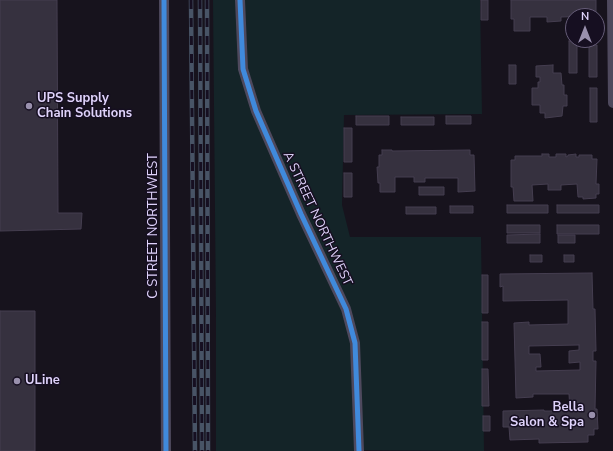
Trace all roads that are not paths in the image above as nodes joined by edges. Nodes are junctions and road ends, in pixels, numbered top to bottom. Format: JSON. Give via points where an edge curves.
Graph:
{"nodes":[{"id":1,"x":164,"y":0,"type":"edge"},
{"id":2,"x":240,"y":0,"type":"edge"},
{"id":3,"x":612,"y":0,"type":"edge"},
{"id":4,"x":613,"y":103,"type":"edge"},
{"id":5,"x":166,"y":451,"type":"edge"},
{"id":6,"x":359,"y":451,"type":"edge"}],
"edges":[{"from":1,"to":5,"type":"street","name":"C STREET NORTHWEST"},
{"from":2,"to":6,"type":"street","name":"A STREET NORTHWEST","via":[[243,69],[256,111],[346,309],[355,343]]},
{"from":3,"to":4,"type":"street"}]}
